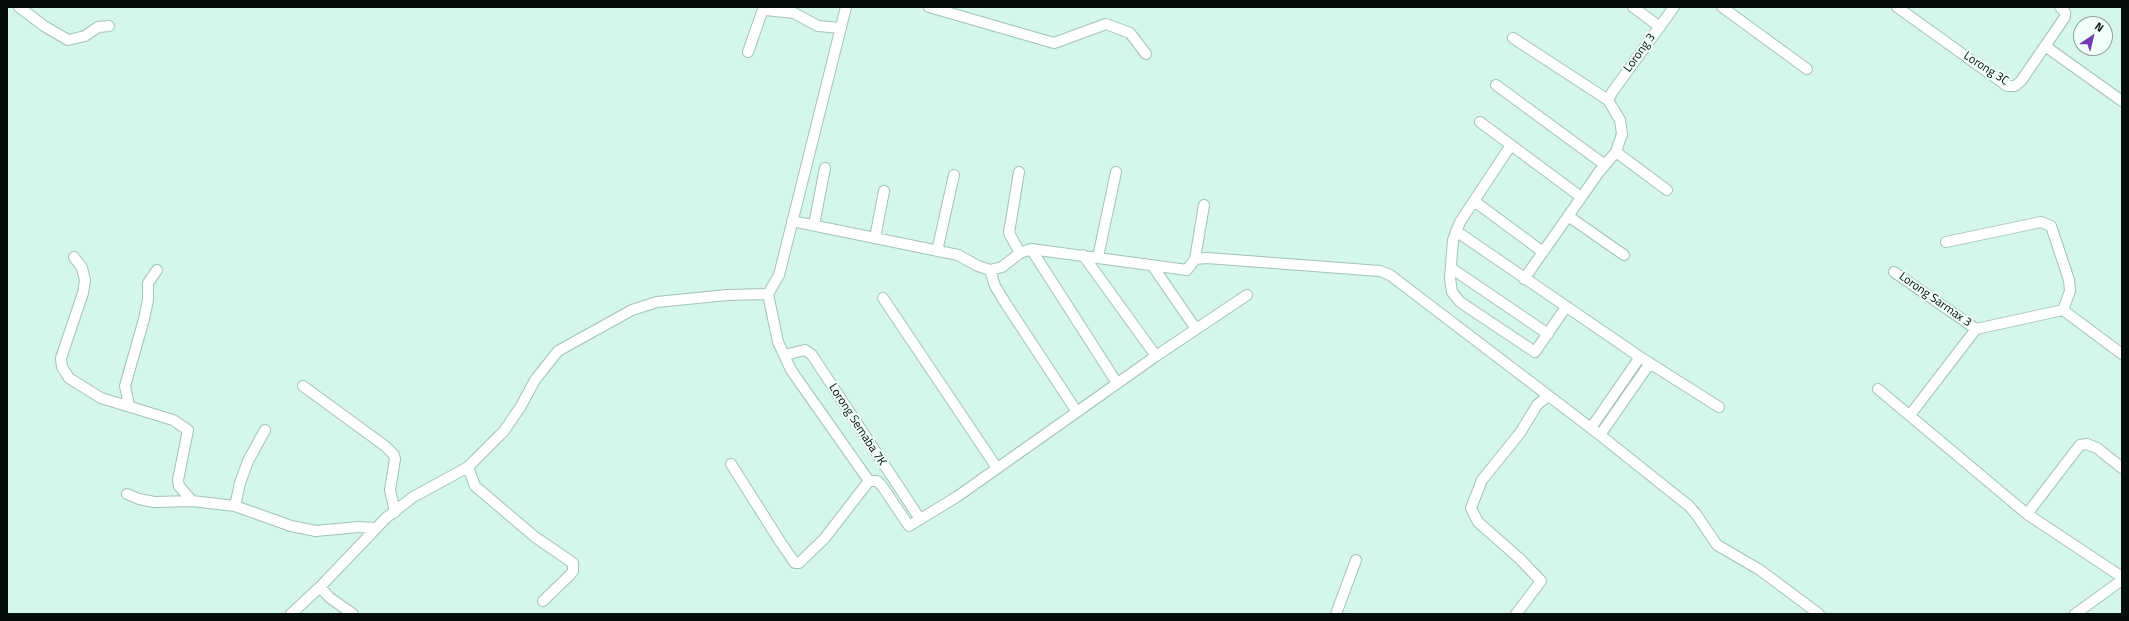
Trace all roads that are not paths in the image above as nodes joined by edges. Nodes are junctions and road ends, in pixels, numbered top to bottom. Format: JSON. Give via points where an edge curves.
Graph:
{"nodes":[{"id":1,"x":19,"y":7,"type":"edge"},
{"id":2,"x":846,"y":7,"type":"edge"},
{"id":3,"x":929,"y":7,"type":"edge"},
{"id":4,"x":1633,"y":7,"type":"edge"},
{"id":5,"x":1674,"y":7,"type":"edge"},
{"id":6,"x":1722,"y":7,"type":"edge"},
{"id":7,"x":1897,"y":7,"type":"edge"},
{"id":8,"x":2060,"y":7,"type":"edge"},
{"id":9,"x":792,"y":10,"type":"edge"},
{"id":10,"x":109,"y":26,"type":"dead end"},
{"id":11,"x":1660,"y":27,"type":"junction"},
{"id":12,"x":841,"y":28,"type":"junction"},
{"id":13,"x":1513,"y":38,"type":"dead end"},
{"id":14,"x":2045,"y":46,"type":"junction"},
{"id":15,"x":748,"y":52,"type":"dead end"},
{"id":16,"x":1146,"y":54,"type":"dead end"},
{"id":17,"x":1807,"y":69,"type":"dead end"},
{"id":18,"x":1496,"y":85,"type":"dead end"},
{"id":19,"x":1608,"y":100,"type":"junction"},
{"id":20,"x":2122,"y":101,"type":"edge"},
{"id":21,"x":1480,"y":122,"type":"dead end"},
{"id":22,"x":1511,"y":145,"type":"junction"},
{"id":23,"x":1616,"y":152,"type":"junction"},
{"id":24,"x":1605,"y":165,"type":"junction"},
{"id":25,"x":825,"y":168,"type":"dead end"},
{"id":26,"x":1019,"y":172,"type":"dead end"},
{"id":27,"x":1116,"y":172,"type":"dead end"},
{"id":28,"x":954,"y":175,"type":"dead end"},
{"id":29,"x":1667,"y":190,"type":"dead end"},
{"id":30,"x":884,"y":191,"type":"dead end"},
{"id":31,"x":1582,"y":197,"type":"junction"},
{"id":32,"x":1474,"y":201,"type":"junction"},
{"id":33,"x":1204,"y":206,"type":"dead end"},
{"id":34,"x":1568,"y":216,"type":"junction"},
{"id":35,"x":792,"y":221,"type":"junction"},
{"id":36,"x":814,"y":225,"type":"junction"},
{"id":37,"x":1456,"y":231,"type":"junction"},
{"id":38,"x":875,"y":238,"type":"junction"},
{"id":39,"x":1946,"y":242,"type":"dead end"},
{"id":40,"x":1031,"y":249,"type":"junction"},
{"id":41,"x":937,"y":251,"type":"junction"},
{"id":42,"x":1543,"y":252,"type":"junction"},
{"id":43,"x":1020,"y":253,"type":"junction"},
{"id":44,"x":1082,"y":255,"type":"junction"},
{"id":45,"x":1624,"y":255,"type":"dead end"},
{"id":46,"x":74,"y":257,"type":"dead end"},
{"id":47,"x":1098,"y":257,"type":"junction"},
{"id":48,"x":1195,"y":259,"type":"junction"},
{"id":49,"x":1152,"y":265,"type":"junction"},
{"id":50,"x":1451,"y":268,"type":"junction"},
{"id":51,"x":157,"y":270,"type":"dead end"},
{"id":52,"x":990,"y":270,"type":"junction"},
{"id":53,"x":1894,"y":272,"type":"dead end"},
{"id":54,"x":1524,"y":279,"type":"junction"},
{"id":55,"x":768,"y":294,"type":"junction"},
{"id":56,"x":1247,"y":295,"type":"dead end"},
{"id":57,"x":883,"y":298,"type":"dead end"},
{"id":58,"x":1566,"y":307,"type":"junction"},
{"id":59,"x":2063,"y":310,"type":"junction"},
{"id":60,"x":1196,"y":329,"type":"junction"},
{"id":61,"x":1976,"y":329,"type":"junction"},
{"id":62,"x":1548,"y":334,"type":"junction"},
{"id":63,"x":2122,"y":354,"type":"edge"},
{"id":64,"x":784,"y":355,"type":"junction"},
{"id":65,"x":1156,"y":356,"type":"junction"},
{"id":66,"x":1640,"y":357,"type":"junction"},
{"id":67,"x":1650,"y":363,"type":"junction"},
{"id":68,"x":1117,"y":383,"type":"junction"},
{"id":69,"x":302,"y":386,"type":"dead end"},
{"id":70,"x":1878,"y":389,"type":"dead end"},
{"id":71,"x":1548,"y":396,"type":"junction"},
{"id":72,"x":128,"y":405,"type":"junction"},
{"id":73,"x":1719,"y":407,"type":"dead end"},
{"id":74,"x":1077,"y":412,"type":"junction"},
{"id":75,"x":1910,"y":415,"type":"junction"},
{"id":76,"x":1590,"y":428,"type":"junction"},
{"id":77,"x":265,"y":430,"type":"dead end"},
{"id":78,"x":1600,"y":435,"type":"junction"},
{"id":79,"x":731,"y":464,"type":"dead end"},
{"id":80,"x":468,"y":467,"type":"junction"},
{"id":81,"x":997,"y":468,"type":"junction"},
{"id":82,"x":2122,"y":468,"type":"edge"},
{"id":83,"x":869,"y":481,"type":"junction"},
{"id":84,"x":127,"y":494,"type":"dead end"},
{"id":85,"x":192,"y":501,"type":"junction"},
{"id":86,"x":235,"y":506,"type":"junction"},
{"id":87,"x":395,"y":512,"type":"junction"},
{"id":88,"x":2027,"y":514,"type":"junction"},
{"id":89,"x":920,"y":520,"type":"junction"},
{"id":90,"x":375,"y":528,"type":"junction"},
{"id":91,"x":1356,"y":560,"type":"dead end"},
{"id":92,"x":2122,"y":579,"type":"edge"},
{"id":93,"x":320,"y":587,"type":"junction"},
{"id":94,"x":543,"y":601,"type":"dead end"},
{"id":95,"x":291,"y":614,"type":"edge"},
{"id":96,"x":353,"y":614,"type":"edge"},
{"id":97,"x":1336,"y":614,"type":"edge"},
{"id":98,"x":1516,"y":614,"type":"edge"},
{"id":99,"x":1819,"y":614,"type":"edge"},
{"id":100,"x":2075,"y":614,"type":"edge"}],
"edges":[{"from":1,"to":10,"type":"street","via":[[68,40],[85,36],[98,27]]},
{"from":2,"to":12,"type":"street"},
{"from":3,"to":16,"type":"street","via":[[1054,43],[1106,24],[1130,33]]},
{"from":4,"to":11,"type":"street"},
{"from":5,"to":11,"type":"street","name":"Lorong 3"},
{"from":6,"to":17,"type":"street"},
{"from":7,"to":14,"type":"street","name":"Lorong 3C","via":[[2007,86],[2015,86],[2021,81]]},
{"from":8,"to":14,"type":"street","name":"Lorong 3C","via":[[2065,12],[2065,17]]},
{"from":9,"to":12,"type":"street","via":[[818,26]]},
{"from":9,"to":15,"type":"street","via":[[762,12]]},
{"from":11,"to":19,"type":"street","name":"Lorong 3"},
{"from":12,"to":35,"type":"street"},
{"from":13,"to":19,"type":"street"},
{"from":14,"to":20,"type":"street"},
{"from":18,"to":24,"type":"street"},
{"from":19,"to":23,"type":"street","via":[[1620,120],[1622,134]]},
{"from":21,"to":22,"type":"street"},
{"from":22,"to":31,"type":"street"},
{"from":22,"to":32,"type":"street"},
{"from":23,"to":24,"type":"street"},
{"from":23,"to":29,"type":"street"},
{"from":24,"to":31,"type":"street"},
{"from":25,"to":36,"type":"street"},
{"from":26,"to":43,"type":"street","via":[[1008,233]]},
{"from":27,"to":47,"type":"street"},
{"from":28,"to":41,"type":"street"},
{"from":30,"to":38,"type":"street"},
{"from":31,"to":34,"type":"street"},
{"from":32,"to":37,"type":"street"},
{"from":32,"to":42,"type":"street"},
{"from":33,"to":48,"type":"street"},
{"from":34,"to":42,"type":"street"},
{"from":34,"to":45,"type":"street"},
{"from":35,"to":36,"type":"street"},
{"from":35,"to":55,"type":"street","via":[[779,275]]},
{"from":36,"to":38,"type":"street"},
{"from":37,"to":50,"type":"street"},
{"from":37,"to":54,"type":"street"},
{"from":38,"to":41,"type":"street"},
{"from":39,"to":59,"type":"street","via":[[2040,222],[2051,226],[2069,280],[2070,291]]},
{"from":40,"to":43,"type":"street"},
{"from":40,"to":44,"type":"street"},
{"from":40,"to":68,"type":"street"},
{"from":41,"to":52,"type":"street","via":[[958,255]]},
{"from":42,"to":54,"type":"street"},
{"from":43,"to":52,"type":"street","via":[[1002,267]]},
{"from":44,"to":47,"type":"street"},
{"from":44,"to":65,"type":"street"},
{"from":46,"to":72,"type":"street","via":[[82,268],[85,280],[61,358],[62,368],[79,386],[101,398]]},
{"from":47,"to":49,"type":"street"},
{"from":48,"to":49,"type":"street","via":[[1187,270]]},
{"from":48,"to":71,"type":"street","via":[[1380,271],[1390,275]]},
{"from":49,"to":60,"type":"street"},
{"from":50,"to":62,"type":"street"},
{"from":50,"to":62,"type":"street","via":[[1452,292],[1460,302],[1532,351],[1537,351]]},
{"from":51,"to":72,"type":"street","via":[[148,283],[144,319],[125,386]]},
{"from":52,"to":74,"type":"street","via":[[995,286],[1006,304]]},
{"from":53,"to":61,"type":"street","name":"Lorong Sarmax 3"},
{"from":54,"to":58,"type":"street"},
{"from":55,"to":64,"type":"street","via":[[778,342]]},
{"from":55,"to":80,"type":"street","via":[[657,302],[632,310],[558,351],[535,380],[504,431]]},
{"from":56,"to":60,"type":"street"},
{"from":57,"to":81,"type":"street"},
{"from":58,"to":62,"type":"street"},
{"from":58,"to":66,"type":"street"},
{"from":59,"to":61,"type":"street"},
{"from":59,"to":63,"type":"street"},
{"from":60,"to":65,"type":"street"},
{"from":61,"to":75,"type":"street"},
{"from":64,"to":83,"type":"street","via":[[791,370]]},
{"from":64,"to":89,"type":"street","name":"Lorong Semaba 7K","via":[[805,350],[812,355]]},
{"from":65,"to":68,"type":"street"},
{"from":66,"to":67,"type":"street"},
{"from":66,"to":76,"type":"street"},
{"from":67,"to":73,"type":"street"},
{"from":67,"to":78,"type":"street"},
{"from":68,"to":74,"type":"street"},
{"from":69,"to":87,"type":"street","via":[[394,455],[390,490]]},
{"from":70,"to":75,"type":"street"},
{"from":71,"to":76,"type":"street"},
{"from":71,"to":98,"type":"street","via":[[1537,405],[1520,433],[1482,480],[1471,508],[1478,522],[1541,581]]},
{"from":72,"to":85,"type":"street","via":[[173,420],[188,430],[178,480],[179,486]]},
{"from":74,"to":81,"type":"street"},
{"from":75,"to":88,"type":"street"},
{"from":76,"to":78,"type":"street"},
{"from":77,"to":86,"type":"street","via":[[248,461]]},
{"from":78,"to":99,"type":"street","via":[[1689,506],[1717,545],[1760,570]]},
{"from":79,"to":83,"type":"street","via":[[795,563],[800,563],[824,539]]},
{"from":80,"to":87,"type":"street","via":[[413,497]]},
{"from":80,"to":94,"type":"street","via":[[475,486],[535,537],[573,563],[573,571]]},
{"from":81,"to":89,"type":"street"},
{"from":82,"to":88,"type":"street","via":[[2097,448],[2087,444],[2080,445]]},
{"from":83,"to":89,"type":"street","via":[[882,486],[909,526]]},
{"from":84,"to":85,"type":"street","via":[[154,502]]},
{"from":85,"to":86,"type":"street"},
{"from":86,"to":90,"type":"street","via":[[291,526],[316,531]]},
{"from":87,"to":90,"type":"street"},
{"from":88,"to":92,"type":"street"},
{"from":90,"to":93,"type":"street"},
{"from":91,"to":97,"type":"street"},
{"from":92,"to":100,"type":"street"},
{"from":93,"to":95,"type":"street"},
{"from":93,"to":96,"type":"street","via":[[330,598]]}]}
